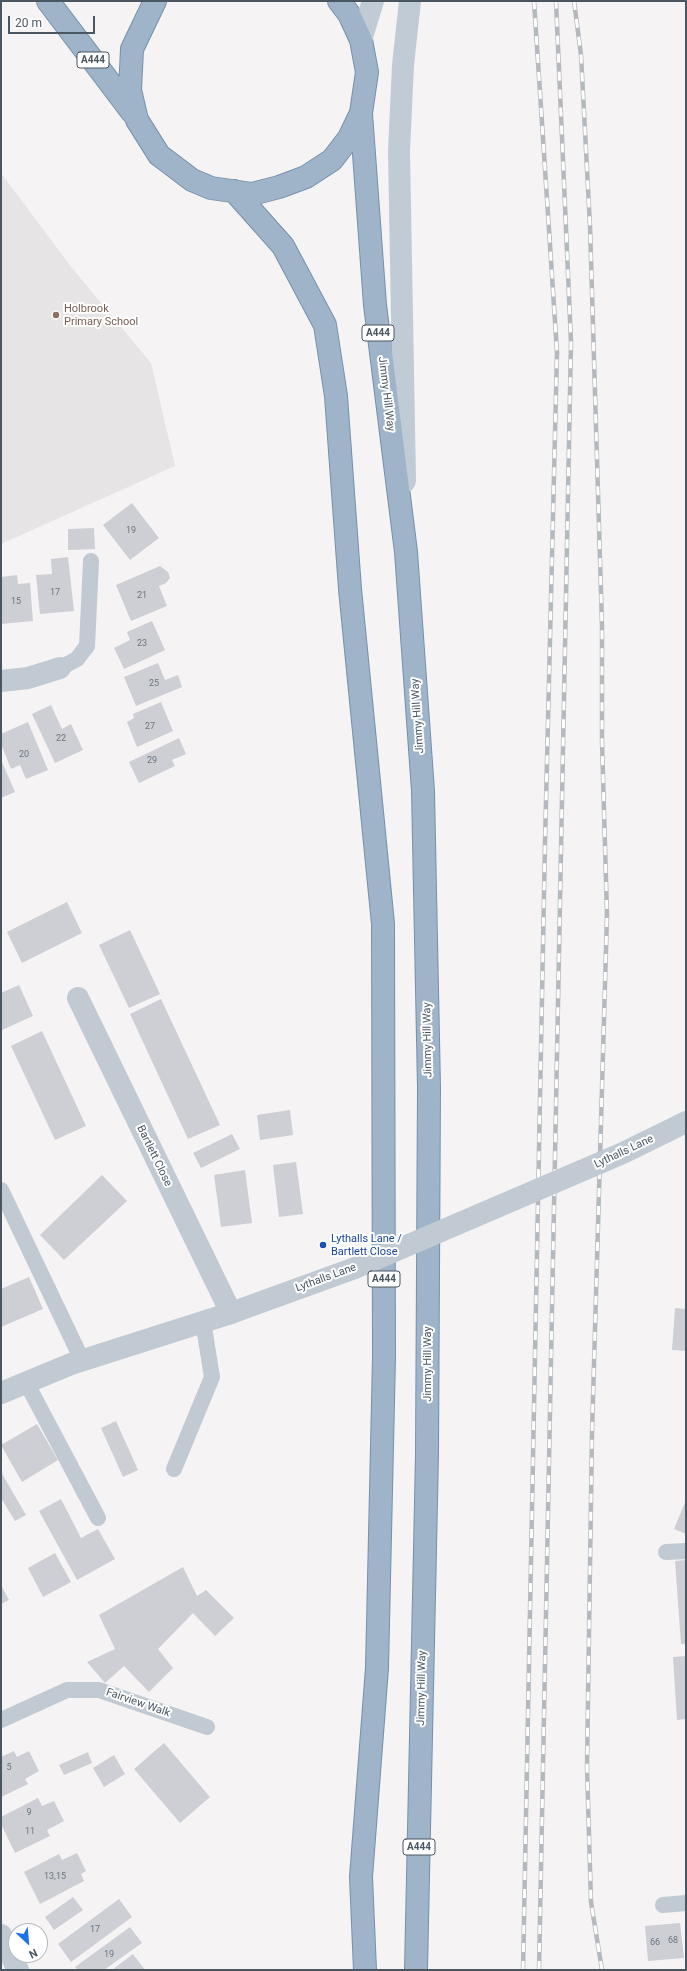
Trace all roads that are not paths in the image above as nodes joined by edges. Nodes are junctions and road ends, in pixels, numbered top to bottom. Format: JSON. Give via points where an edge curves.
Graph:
{"nodes":[{"id":1,"x":48,"y":1,"type":"edge"},
{"id":2,"x":155,"y":1,"type":"edge"},
{"id":3,"x":339,"y":1,"type":"edge"},
{"id":4,"x":373,"y":1,"type":"edge"},
{"id":5,"x":410,"y":1,"type":"edge"},
{"id":6,"x":361,"y":40,"type":"junction"},
{"id":7,"x":361,"y":113,"type":"junction"},
{"id":8,"x":137,"y":120,"type":"junction"},
{"id":9,"x":234,"y":191,"type":"junction"},
{"id":10,"x":406,"y":552,"type":"junction"},
{"id":11,"x":91,"y":561,"type":"dead end"},
{"id":12,"x":60,"y":668,"type":"joint"},
{"id":13,"x":1,"y":681,"type":"edge"},
{"id":14,"x":78,"y":998,"type":"dead end"},
{"id":15,"x":686,"y":1122,"type":"edge"},
{"id":16,"x":1,"y":1190,"type":"edge"},
{"id":17,"x":231,"y":1313,"type":"junction"},
{"id":18,"x":203,"y":1321,"type":"junction"},
{"id":19,"x":82,"y":1360,"type":"junction"},
{"id":20,"x":26,"y":1382,"type":"junction"},
{"id":21,"x":1,"y":1393,"type":"edge"},
{"id":22,"x":174,"y":1469,"type":"dead end"},
{"id":23,"x":98,"y":1518,"type":"dead end"},
{"id":24,"x":686,"y":1551,"type":"edge"},
{"id":25,"x":666,"y":1552,"type":"dead end"},
{"id":26,"x":1,"y":1720,"type":"edge"},
{"id":27,"x":207,"y":1727,"type":"dead end"},
{"id":28,"x":686,"y":1903,"type":"edge"},
{"id":29,"x":663,"y":1905,"type":"dead end"},
{"id":30,"x":1,"y":1935,"type":"edge"},
{"id":31,"x":18,"y":1970,"type":"edge"},
{"id":32,"x":365,"y":1970,"type":"edge"},
{"id":33,"x":416,"y":1970,"type":"edge"}],
"edges":[{"from":1,"to":8,"type":"highway","number":"A444"},
{"from":2,"to":8,"type":"highway","via":[[132,49],[130,90]]},
{"from":3,"to":6,"type":"highway","via":[[349,14]]},
{"from":4,"to":6,"type":"main road"},
{"from":5,"to":10,"type":"main road","via":[[403,65],[399,151]]},
{"from":6,"to":7,"type":"highway","via":[[367,72]]},
{"from":7,"to":9,"type":"highway","via":[[349,138],[332,160],[306,177],[279,188],[252,194]]},
{"from":7,"to":10,"type":"highway","name":"Jimmy Hill Way","number":"A444","via":[[375,305]]},
{"from":8,"to":9,"type":"highway","via":[[159,155],[192,180],[211,188]]},
{"from":9,"to":32,"type":"highway","number":"A444","via":[[283,246],[325,325],[336,396],[350,589],[383,924],[383,1365],[377,1668],[361,1877]]},
{"from":10,"to":33,"type":"highway","name":"Jimmy Hill Way","number":"A444","via":[[423,791],[429,1088],[427,1455]]},
{"from":11,"to":12,"type":"lane","via":[[87,646],[78,660]]},
{"from":12,"to":13,"type":"street","via":[[28,678]]},
{"from":14,"to":17,"type":"street","name":"Bartlett Close"},
{"from":15,"to":17,"type":"street","name":"Lythalls Lane","bridge":true,"via":[[623,1153],[355,1268]]},
{"from":16,"to":19,"type":"lane"},
{"from":17,"to":18,"type":"street","name":"Lythalls Lane"},
{"from":18,"to":19,"type":"street","name":"Lythalls Lane"},
{"from":18,"to":22,"type":"lane","via":[[212,1377]]},
{"from":19,"to":20,"type":"street","name":"Lythalls Lane"},
{"from":20,"to":21,"type":"street","name":"Lythalls Lane"},
{"from":20,"to":23,"type":"lane"},
{"from":24,"to":25,"type":"lane"},
{"from":26,"to":27,"type":"lane","name":"Fairview Walk","via":[[67,1690],[99,1690]]},
{"from":28,"to":29,"type":"lane"},
{"from":30,"to":31,"type":"street"}]}
